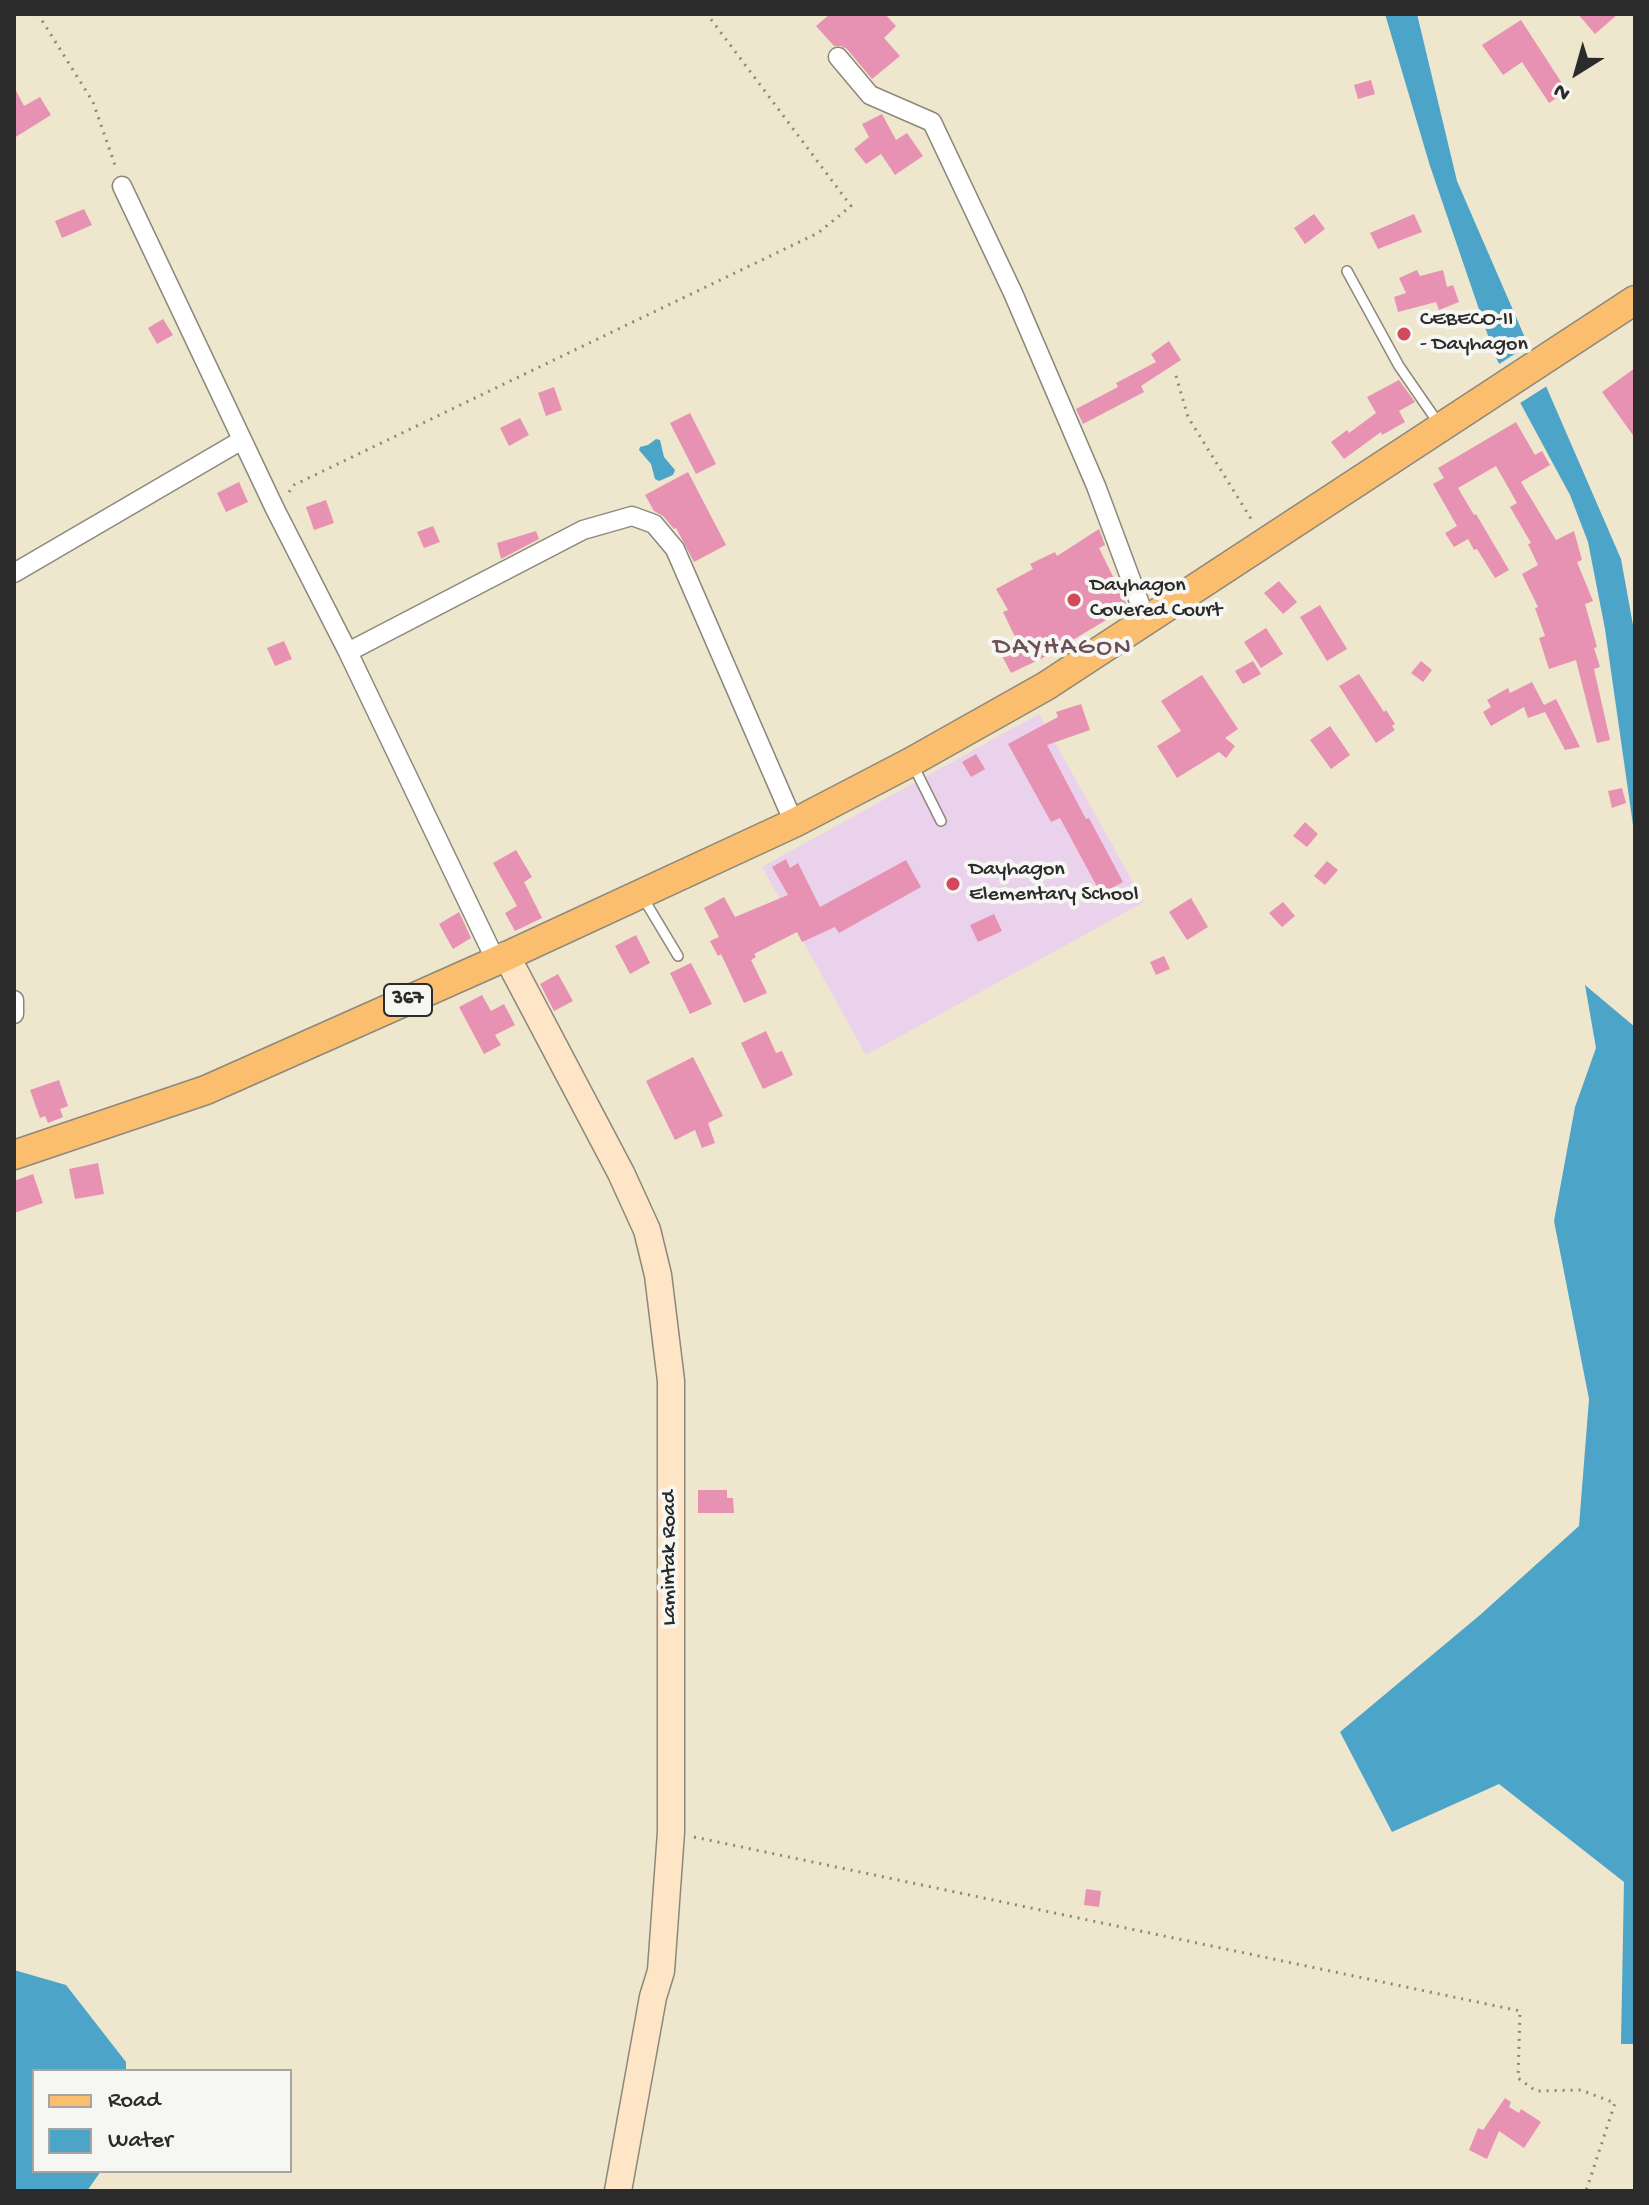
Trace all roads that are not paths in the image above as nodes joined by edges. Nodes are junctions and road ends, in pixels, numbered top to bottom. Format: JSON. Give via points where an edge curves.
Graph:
{"nodes":[{"id":1,"x":838,"y":57,"type":"dead end"},
{"id":2,"x":122,"y":186,"type":"road end"},
{"id":3,"x":1347,"y":271,"type":"dead end"},
{"id":4,"x":1635,"y":300,"type":"edge"},
{"id":5,"x":1441,"y":427,"type":"junction"},
{"id":6,"x":242,"y":440,"type":"junction"},
{"id":7,"x":14,"y":573,"type":"edge"},
{"id":8,"x":1146,"y":620,"type":"junction"},
{"id":9,"x":348,"y":652,"type":"junction"},
{"id":10,"x":911,"y":762,"type":"junction"},
{"id":11,"x":941,"y":821,"type":"dead end"},
{"id":12,"x":794,"y":823,"type":"junction"},
{"id":13,"x":640,"y":893,"type":"junction"},
{"id":14,"x":678,"y":956,"type":"dead end"},
{"id":15,"x":501,"y":958,"type":"junction"},
{"id":16,"x":14,"y":1000,"type":"edge"},
{"id":17,"x":14,"y":1014,"type":"edge"},
{"id":18,"x":14,"y":1155,"type":"edge"},
{"id":19,"x":618,"y":2191,"type":"edge"}],
"edges":[{"from":1,"to":8,"type":"street","via":[[870,95],[932,122],[1084,458]]},
{"from":2,"to":6,"type":"street"},
{"from":3,"to":5,"type":"lane","via":[[1399,366]]},
{"from":4,"to":5,"type":"main road","number":"367"},
{"from":5,"to":8,"type":"main road","number":"367"},
{"from":6,"to":7,"type":"street"},
{"from":6,"to":9,"type":"street"},
{"from":8,"to":10,"type":"main road","number":"367","via":[[1046,686]]},
{"from":9,"to":12,"type":"street","via":[[583,530],[632,516],[654,524],[675,549]]},
{"from":9,"to":15,"type":"street"},
{"from":10,"to":11,"type":"lane"},
{"from":10,"to":12,"type":"main road","number":"367"},
{"from":12,"to":13,"type":"main road","number":"367"},
{"from":13,"to":14,"type":"lane"},
{"from":13,"to":15,"type":"main road","number":"367"},
{"from":15,"to":18,"type":"main road","number":"367","via":[[206,1090]]},
{"from":15,"to":19,"type":"main road","name":"Lamintak Road","via":[[621,1173],[647,1230],[671,1381],[671,1832],[661,1971]]},
{"from":16,"to":17,"type":"street"}]}
